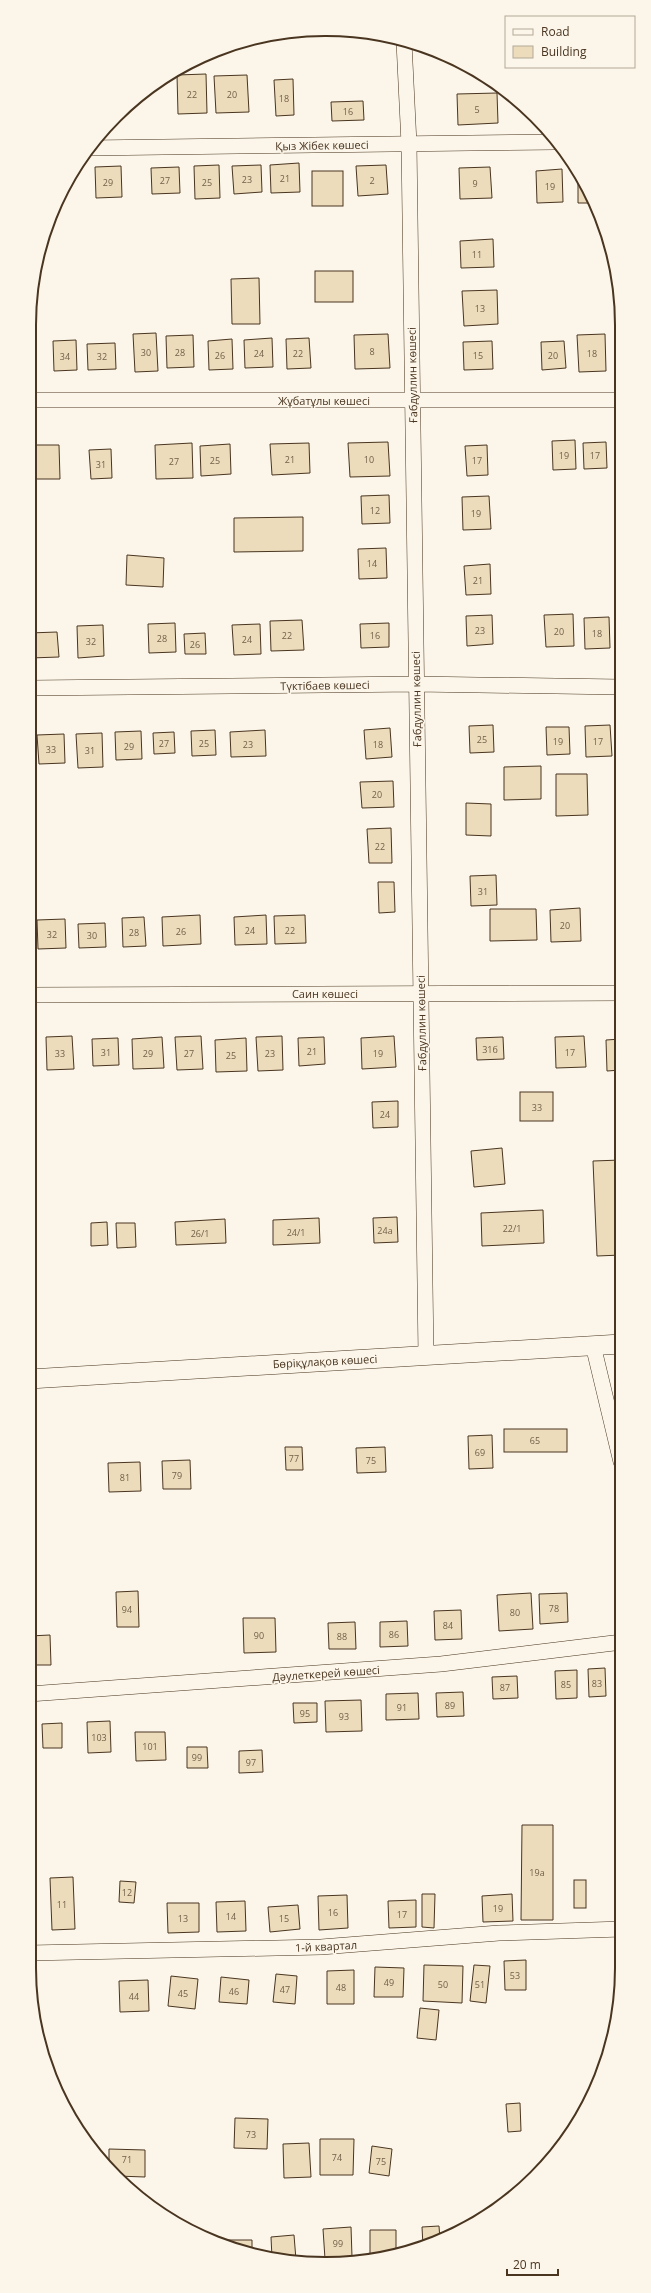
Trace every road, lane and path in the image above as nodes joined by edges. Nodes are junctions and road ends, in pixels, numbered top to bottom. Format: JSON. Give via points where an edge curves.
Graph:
{"nodes":[{"id":1,"x":404,"y":47,"type":"edge"},
{"id":2,"x":549,"y":142,"type":"edge"},
{"id":3,"x":409,"y":144,"type":"junction"},
{"id":4,"x":97,"y":148,"type":"edge"},
{"id":5,"x":36,"y":400,"type":"edge"},
{"id":6,"x":615,"y":400,"type":"edge"},
{"id":7,"x":412,"y":401,"type":"junction"},
{"id":8,"x":416,"y":684,"type":"junction"},
{"id":9,"x":615,"y":687,"type":"edge"},
{"id":10,"x":36,"y":688,"type":"edge"},
{"id":11,"x":421,"y":992,"type":"junction"},
{"id":12,"x":615,"y":992,"type":"edge"},
{"id":13,"x":36,"y":995,"type":"edge"},
{"id":14,"x":615,"y":1344,"type":"edge"},
{"id":15,"x":594,"y":1345,"type":"junction"},
{"id":16,"x":426,"y":1355,"type":"junction"},
{"id":17,"x":36,"y":1379,"type":"edge"},
{"id":18,"x":615,"y":1436,"type":"edge"},
{"id":19,"x":615,"y":1643,"type":"edge"},
{"id":20,"x":36,"y":1693,"type":"edge"},
{"id":21,"x":615,"y":1929,"type":"edge"},
{"id":22,"x":36,"y":1953,"type":"edge"}],
"edges":[{"from":1,"to":3,"type":"street","name":"Ғабдуллин көшесі"},
{"from":2,"to":3,"type":"street","name":"Қыз Жібек көшесі"},
{"from":3,"to":4,"type":"street","name":"Қыз Жібек көшесі"},
{"from":3,"to":7,"type":"street","name":"Ғабдуллин көшесі"},
{"from":5,"to":7,"type":"street","name":"Жұбатұлы көшесі"},
{"from":6,"to":7,"type":"street","name":"Жұбатұлы көшесі"},
{"from":7,"to":8,"type":"street","name":"Ғабдуллин көшесі"},
{"from":8,"to":9,"type":"street","name":"Түктібаев көшесі"},
{"from":8,"to":10,"type":"street","name":"Түктібаев көшесі"},
{"from":8,"to":11,"type":"street","name":"Ғабдуллин көшесі"},
{"from":11,"to":12,"type":"street","name":"Саин көшесі"},
{"from":11,"to":13,"type":"street","name":"Саин көшесі"},
{"from":11,"to":16,"type":"street","name":"Ғабдуллин көшесі"},
{"from":14,"to":15,"type":"street","name":"Бөріқұлақов көшесі"},
{"from":15,"to":16,"type":"street","name":"Бөріқұлақов көшесі"},
{"from":15,"to":18,"type":"street"},
{"from":16,"to":17,"type":"street","name":"Бөріқұлақов көшесі"},
{"from":19,"to":20,"type":"street","name":"Дәулеткерей көшесі","via":[[441,1664]]},
{"from":21,"to":22,"type":"street","name":"1-й квартал","via":[[499,1933],[321,1948]]}]}
